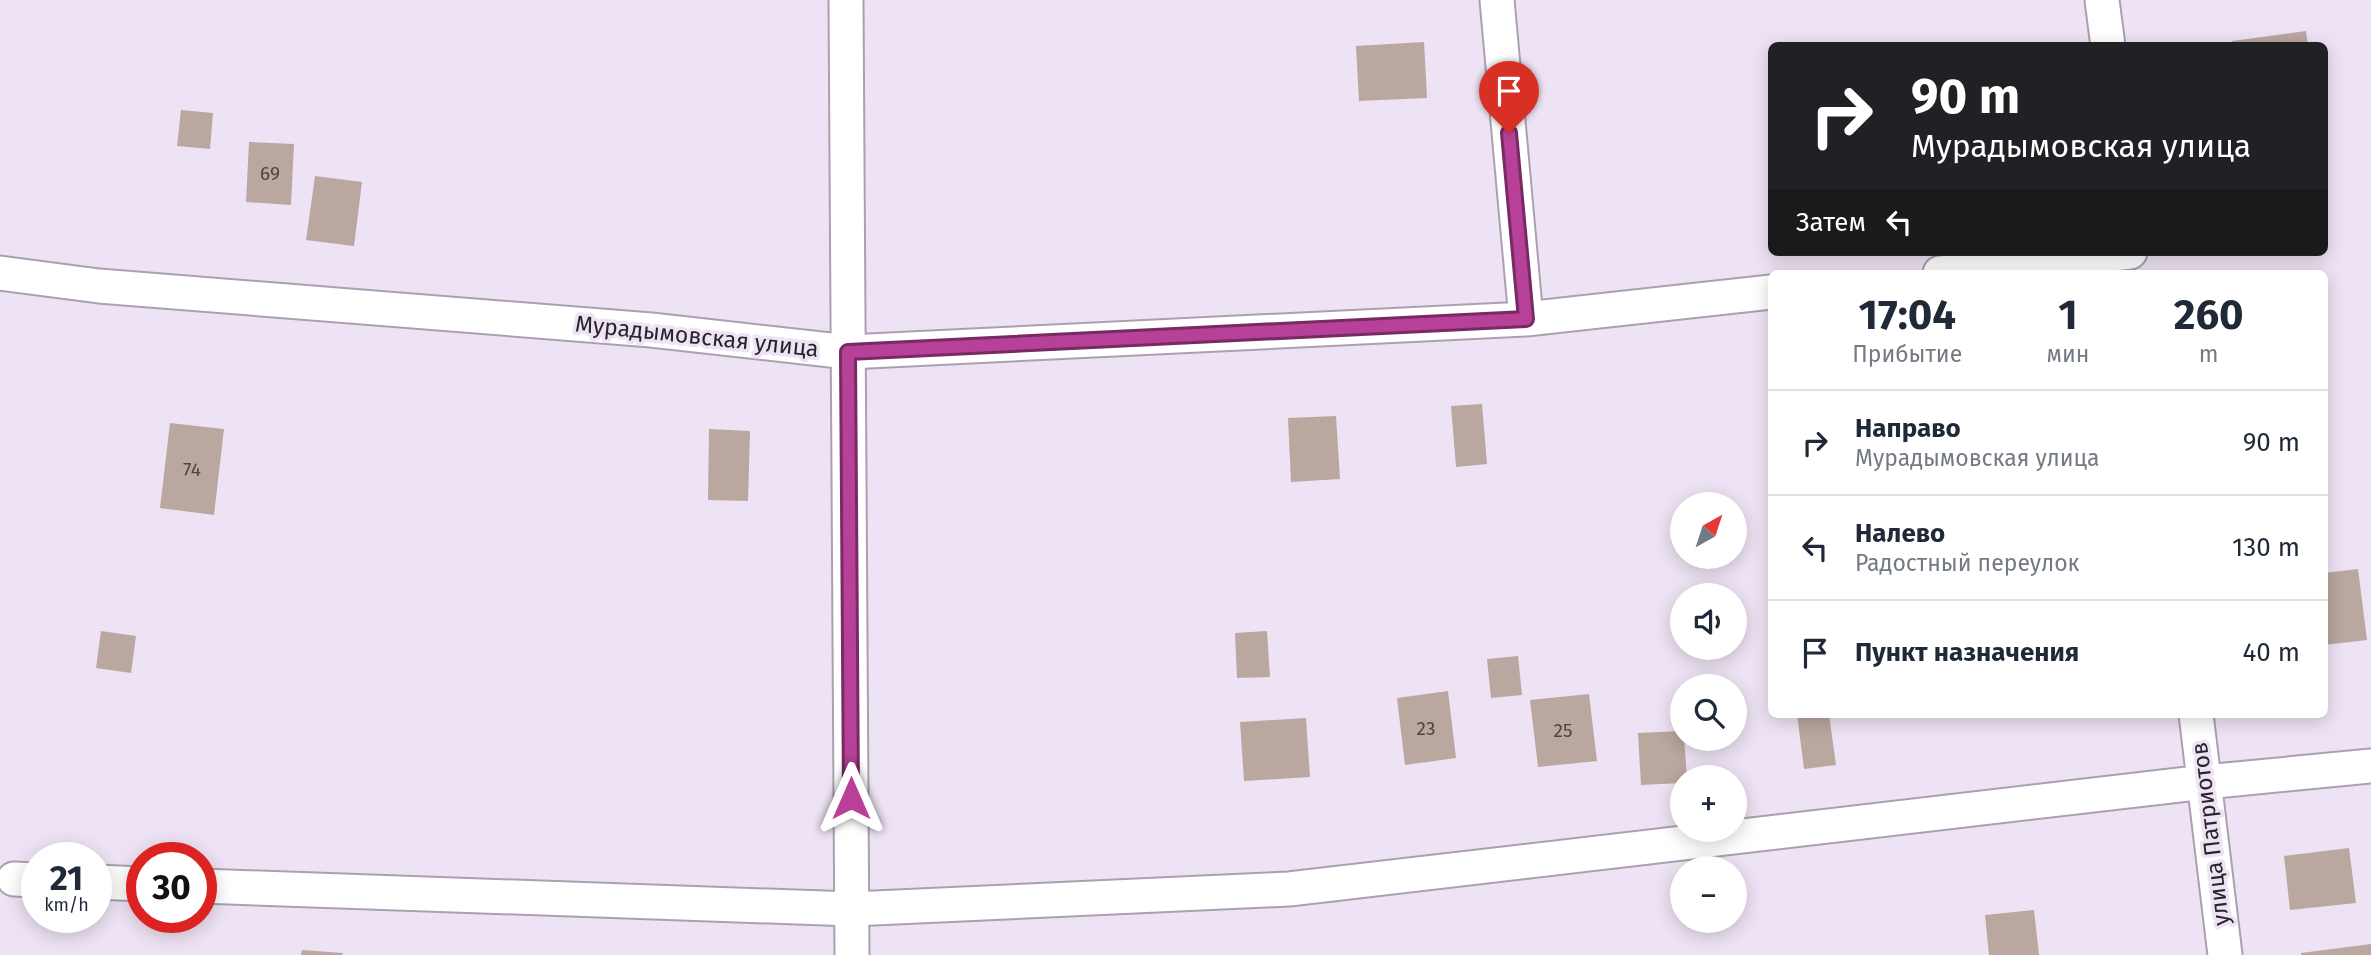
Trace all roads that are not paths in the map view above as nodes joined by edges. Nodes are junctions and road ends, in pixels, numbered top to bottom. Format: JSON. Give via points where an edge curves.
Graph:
{"nodes":[{"id":1,"x":846,"y":0,"type":"edge"},
{"id":2,"x":1497,"y":0,"type":"edge"},
{"id":3,"x":2102,"y":0,"type":"edge"},
{"id":4,"x":2107,"y":42,"type":"edge"},
{"id":5,"x":2095,"y":256,"type":"edge"},
{"id":6,"x":1967,"y":270,"type":"edge"},
{"id":7,"x":0,"y":273,"type":"edge"},
{"id":8,"x":1768,"y":292,"type":"edge"},
{"id":9,"x":1526,"y":319,"type":"junction"},
{"id":10,"x":848,"y":352,"type":"junction"},
{"id":11,"x":2197,"y":718,"type":"edge"},
{"id":12,"x":2371,"y":766,"type":"edge"},
{"id":13,"x":2205,"y":782,"type":"junction"},
{"id":14,"x":217,"y":887,"type":"edge"},
{"id":15,"x":852,"y":909,"type":"junction"},
{"id":16,"x":852,"y":955,"type":"edge"},
{"id":17,"x":2225,"y":955,"type":"edge"}],
"edges":[{"from":1,"to":10,"type":"street"},
{"from":2,"to":9,"type":"street"},
{"from":3,"to":4,"type":"street"},
{"from":5,"to":6,"type":"street"},
{"from":7,"to":10,"type":"street","name":"Мурадымовская улица","via":[[99,286],[638,328]]},
{"from":8,"to":9,"type":"street","name":"Мурадымовская улица"},
{"from":9,"to":10,"type":"street","name":"Мурадымовская улица"},
{"from":10,"to":15,"type":"street"},
{"from":11,"to":13,"type":"street","name":"улица Патриотов"},
{"from":12,"to":13,"type":"street"},
{"from":13,"to":15,"type":"street","via":[[1289,889]]},
{"from":13,"to":17,"type":"street","name":"улица Патриотов"},
{"from":14,"to":15,"type":"street"},
{"from":15,"to":16,"type":"street"}]}
